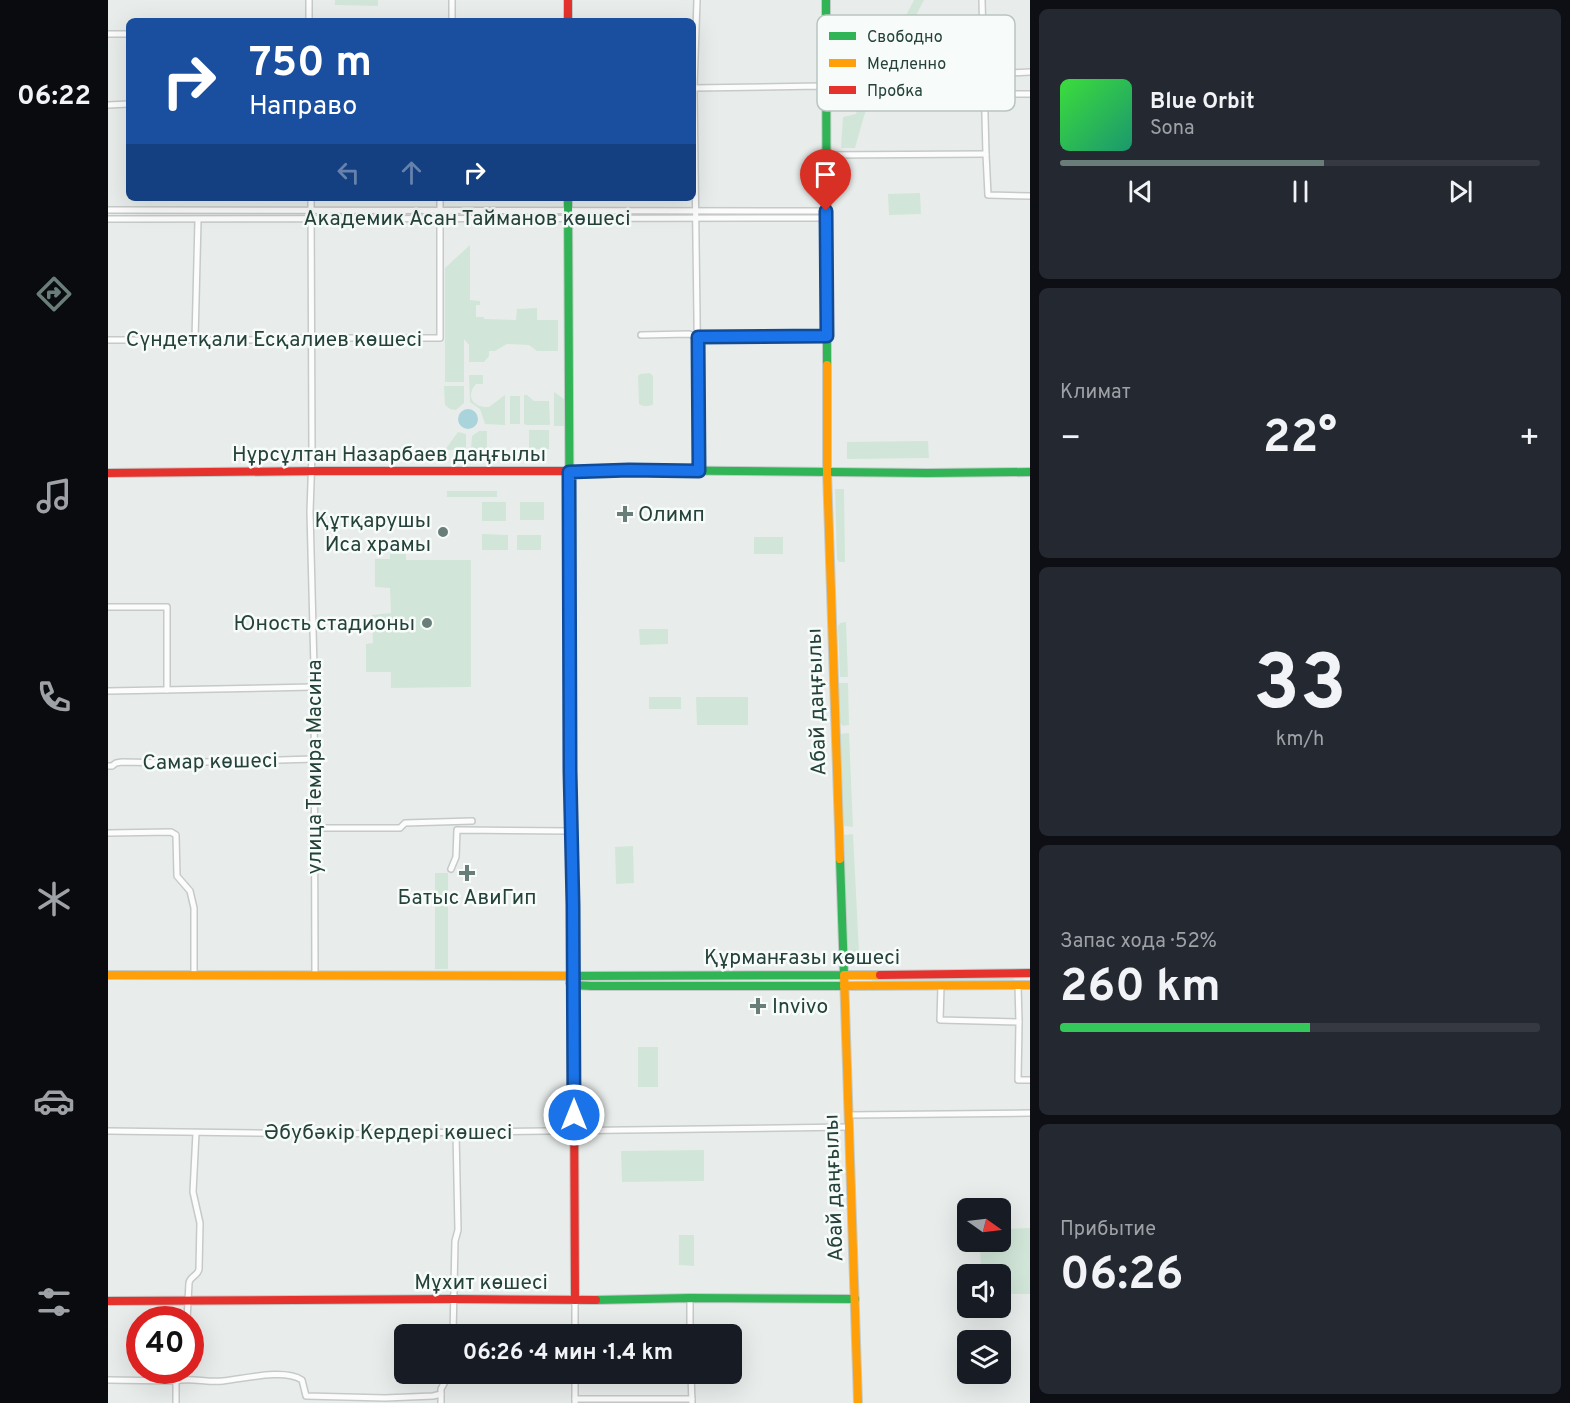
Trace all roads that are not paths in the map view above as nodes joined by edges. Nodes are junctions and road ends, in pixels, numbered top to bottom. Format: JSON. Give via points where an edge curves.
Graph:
{"nodes":[{"id":1,"x":309,"y":0,"type":"edge"},
{"id":2,"x":452,"y":0,"type":"edge"},
{"id":3,"x":568,"y":0,"type":"edge"},
{"id":4,"x":697,"y":0,"type":"edge"},
{"id":5,"x":982,"y":0,"type":"edge"},
{"id":6,"x":983,"y":15,"type":"edge"},
{"id":7,"x":309,"y":18,"type":"edge"},
{"id":8,"x":452,"y":18,"type":"edge"},
{"id":9,"x":568,"y":18,"type":"edge"},
{"id":10,"x":696,"y":29,"type":"edge"},
{"id":11,"x":108,"y":34,"type":"edge"},
{"id":12,"x":126,"y":34,"type":"edge"},
{"id":13,"x":1030,"y":72,"type":"edge"},
{"id":14,"x":1015,"y":73,"type":"edge"},
{"id":15,"x":817,"y":86,"type":"edge"},
{"id":16,"x":696,"y":88,"type":"edge"},
{"id":17,"x":126,"y":104,"type":"edge"},
{"id":18,"x":108,"y":105,"type":"edge"},
{"id":19,"x":826,"y":111,"type":"edge"},
{"id":20,"x":985,"y":111,"type":"edge"},
{"id":21,"x":986,"y":154,"type":"junction"},
{"id":22,"x":826,"y":155,"type":"junction"},
{"id":23,"x":1030,"y":196,"type":"edge"},
{"id":24,"x":311,"y":201,"type":"edge"},
{"id":25,"x":440,"y":201,"type":"edge"},
{"id":26,"x":568,"y":201,"type":"edge"},
{"id":27,"x":696,"y":201,"type":"edge"},
{"id":28,"x":108,"y":210,"type":"edge"},
{"id":29,"x":311,"y":210,"type":"junction"},
{"id":30,"x":439,"y":210,"type":"junction"},
{"id":31,"x":696,"y":210,"type":"junction"},
{"id":32,"x":568,"y":214,"type":"junction"},
{"id":33,"x":826,"y":214,"type":"junction"},
{"id":34,"x":439,"y":218,"type":"junction"},
{"id":35,"x":696,"y":218,"type":"junction"},
{"id":36,"x":108,"y":219,"type":"edge"},
{"id":37,"x":310,"y":219,"type":"junction"},
{"id":38,"x":198,"y":220,"type":"junction"},
{"id":39,"x":641,"y":335,"type":"dead end"},
{"id":40,"x":827,"y":336,"type":"junction"},
{"id":41,"x":698,"y":337,"type":"junction"},
{"id":42,"x":312,"y":338,"type":"junction"},
{"id":43,"x":108,"y":340,"type":"edge"},
{"id":44,"x":195,"y":340,"type":"junction"},
{"id":45,"x":699,"y":471,"type":"junction"},
{"id":46,"x":311,"y":472,"type":"junction"},
{"id":47,"x":569,"y":472,"type":"junction"},
{"id":48,"x":828,"y":472,"type":"junction"},
{"id":49,"x":1030,"y":472,"type":"edge"},
{"id":50,"x":108,"y":473,"type":"edge"},
{"id":51,"x":108,"y":607,"type":"edge"},
{"id":52,"x":314,"y":687,"type":"junction"},
{"id":53,"x":167,"y":690,"type":"junction"},
{"id":54,"x":108,"y":691,"type":"edge"},
{"id":55,"x":314,"y":759,"type":"junction"},
{"id":56,"x":108,"y":766,"type":"edge"},
{"id":57,"x":472,"y":821,"type":"dead end"},
{"id":58,"x":315,"y":828,"type":"junction"},
{"id":59,"x":571,"y":831,"type":"junction"},
{"id":60,"x":108,"y":833,"type":"edge"},
{"id":61,"x":451,"y":869,"type":"dead end"},
{"id":62,"x":1019,"y":973,"type":"junction"},
{"id":63,"x":1030,"y":973,"type":"edge"},
{"id":64,"x":108,"y":975,"type":"edge"},
{"id":65,"x":194,"y":975,"type":"junction"},
{"id":66,"x":315,"y":975,"type":"junction"},
{"id":67,"x":573,"y":975,"type":"junction"},
{"id":68,"x":844,"y":975,"type":"junction"},
{"id":69,"x":561,"y":976,"type":"junction"},
{"id":70,"x":573,"y":986,"type":"junction"},
{"id":71,"x":844,"y":986,"type":"junction"},
{"id":72,"x":940,"y":986,"type":"junction"},
{"id":73,"x":1018,"y":986,"type":"junction"},
{"id":74,"x":1030,"y":986,"type":"edge"},
{"id":75,"x":1018,"y":1022,"type":"junction"},
{"id":76,"x":1030,"y":1080,"type":"edge"},
{"id":77,"x":1030,"y":1113,"type":"edge"},
{"id":78,"x":848,"y":1115,"type":"junction"},
{"id":79,"x":849,"y":1127,"type":"junction"},
{"id":80,"x":574,"y":1130,"type":"junction"},
{"id":81,"x":108,"y":1131,"type":"edge"},
{"id":82,"x":456,"y":1132,"type":"junction"},
{"id":83,"x":196,"y":1133,"type":"junction"},
{"id":84,"x":690,"y":1298,"type":"junction"},
{"id":85,"x":453,"y":1299,"type":"junction"},
{"id":86,"x":855,"y":1299,"type":"junction"},
{"id":87,"x":188,"y":1300,"type":"junction"},
{"id":88,"x":575,"y":1300,"type":"junction"},
{"id":89,"x":108,"y":1301,"type":"edge"},
{"id":90,"x":188,"y":1306,"type":"edge"},
{"id":91,"x":453,"y":1324,"type":"edge"},
{"id":92,"x":575,"y":1324,"type":"edge"},
{"id":93,"x":690,"y":1324,"type":"edge"},
{"id":94,"x":108,"y":1380,"type":"edge"},
{"id":95,"x":126,"y":1380,"type":"edge"},
{"id":96,"x":204,"y":1381,"type":"edge"},
{"id":97,"x":176,"y":1384,"type":"edge"},
{"id":98,"x":444,"y":1384,"type":"edge"},
{"id":99,"x":575,"y":1384,"type":"edge"},
{"id":100,"x":691,"y":1384,"type":"edge"},
{"id":101,"x":441,"y":1394,"type":"junction"},
{"id":102,"x":306,"y":1400,"type":"edge"},
{"id":103,"x":324,"y":1400,"type":"edge"},
{"id":104,"x":575,"y":1401,"type":"edge"},
{"id":105,"x":692,"y":1401,"type":"edge"},
{"id":106,"x":176,"y":1403,"type":"edge"},
{"id":107,"x":441,"y":1403,"type":"edge"},
{"id":108,"x":858,"y":1403,"type":"edge"}],
"edges":[{"from":1,"to":7,"type":"street"},
{"from":2,"to":8,"type":"street"},
{"from":3,"to":9,"type":"street"},
{"from":4,"to":10,"type":"street"},
{"from":5,"to":6,"type":"street"},
{"from":11,"to":12,"type":"street"},
{"from":13,"to":14,"type":"street"},
{"from":15,"to":16,"type":"street"},
{"from":17,"to":18,"type":"street"},
{"from":19,"to":22,"type":"street","name":"Абай даңғылы"},
{"from":20,"to":21,"type":"street"},
{"from":21,"to":22,"type":"street"},
{"from":21,"to":23,"type":"street","via":[[988,195]]},
{"from":22,"to":33,"type":"street","name":"Абай даңғылы"},
{"from":24,"to":29,"type":"street","name":"улица Темира Масина"},
{"from":25,"to":30,"type":"street"},
{"from":26,"to":32,"type":"street"},
{"from":27,"to":31,"type":"street"},
{"from":28,"to":29,"type":"street","name":"Академик Асан Тайманов көшесі"},
{"from":29,"to":30,"type":"street","name":"Академик Асан Тайманов көшесі"},
{"from":29,"to":37,"type":"street","name":"улица Темира Масина"},
{"from":30,"to":32,"type":"street","name":"Академик Асан Тайманов көшесі"},
{"from":30,"to":34,"type":"street"},
{"from":31,"to":32,"type":"street","name":"Академик Асан Тайманов көшесі"},
{"from":31,"to":33,"type":"street","name":"Академик Асан Тайманов көшесі"},
{"from":31,"to":35,"type":"street"},
{"from":32,"to":34,"type":"street","name":"Академик Асан Тайманов көшесі"},
{"from":32,"to":35,"type":"street","name":"Академик Асан Тайманов көшесі"},
{"from":32,"to":47,"type":"street"},
{"from":33,"to":35,"type":"street","name":"Академик Асан Тайманов көшесі"},
{"from":33,"to":40,"type":"street","name":"Абай даңғылы"},
{"from":34,"to":37,"type":"street","name":"Академик Асан Тайманов көшесі"},
{"from":34,"to":42,"type":"street","name":"Сүндетқали Есқалиев көшесі","via":[[440,338]]},
{"from":35,"to":41,"type":"street"},
{"from":36,"to":38,"type":"street","name":"Академик Асан Тайманов көшесі"},
{"from":37,"to":38,"type":"street","name":"Академик Асан Тайманов көшесі"},
{"from":37,"to":42,"type":"street","name":"улица Темира Масина"},
{"from":38,"to":44,"type":"street"},
{"from":39,"to":41,"type":"street"},
{"from":40,"to":41,"type":"street"},
{"from":40,"to":48,"type":"street","name":"Абай даңғылы"},
{"from":41,"to":45,"type":"street"},
{"from":42,"to":44,"type":"street","name":"Сүндетқали Есқалиев көшесі"},
{"from":42,"to":46,"type":"street","name":"улица Темира Масина"},
{"from":43,"to":44,"type":"street","name":"Сүндетқали Есқалиев көшесі"},
{"from":45,"to":47,"type":"street","name":"Нұрсұлтан Назарбаев даңғылы"},
{"from":45,"to":48,"type":"street","name":"Нұрсұлтан Назарбаев даңғылы"},
{"from":46,"to":47,"type":"street","name":"Нұрсұлтан Назарбаев даңғылы"},
{"from":46,"to":50,"type":"street","name":"Нұрсұлтан Назарбаев даңғылы"},
{"from":46,"to":52,"type":"street","name":"улица Темира Масина"},
{"from":47,"to":59,"type":"street"},
{"from":48,"to":49,"type":"street","name":"Нұрсұлтан Назарбаев даңғылы"},
{"from":48,"to":68,"type":"street","name":"Абай даңғылы"},
{"from":51,"to":53,"type":"street","via":[[167,607]]},
{"from":52,"to":53,"type":"street"},
{"from":52,"to":55,"type":"street","name":"улица Темира Масина"},
{"from":53,"to":54,"type":"street"},
{"from":55,"to":56,"type":"street","name":"Самар көшесі","via":[[122,762]]},
{"from":55,"to":58,"type":"street","name":"улица Темира Масина"},
{"from":57,"to":58,"type":"street","via":[[405,823],[400,828]]},
{"from":58,"to":66,"type":"street","name":"улица Темира Масина"},
{"from":59,"to":61,"type":"street","via":[[457,830],[456,857]]},
{"from":59,"to":67,"type":"street"},
{"from":60,"to":65,"type":"street","via":[[171,832],[177,836],[177,876],[190,891],[194,908]]},
{"from":62,"to":63,"type":"street","name":"Құрманғазы көшесі"},
{"from":62,"to":68,"type":"street","name":"Құрманғазы көшесі"},
{"from":62,"to":73,"type":"street"},
{"from":64,"to":65,"type":"street","name":"Құрманғазы көшесі"},
{"from":65,"to":66,"type":"street","name":"Құрманғазы көшесі"},
{"from":66,"to":69,"type":"street","name":"Құрманғазы көшесі"},
{"from":67,"to":68,"type":"street","name":"Құрманғазы көшесі"},
{"from":67,"to":69,"type":"street","name":"Құрманғазы көшесі"},
{"from":67,"to":70,"type":"street"},
{"from":68,"to":71,"type":"street","name":"Абай даңғылы"},
{"from":69,"to":70,"type":"street"},
{"from":70,"to":71,"type":"street","name":"Құрманғазы көшесі"},
{"from":70,"to":80,"type":"street"},
{"from":71,"to":72,"type":"street","name":"Құрманғазы көшесі"},
{"from":71,"to":78,"type":"street","name":"Абай даңғылы"},
{"from":72,"to":73,"type":"street","name":"Құрманғазы көшесі"},
{"from":72,"to":75,"type":"street","via":[[940,1020]]},
{"from":73,"to":74,"type":"street","name":"Құрманғазы көшесі"},
{"from":73,"to":75,"type":"street"},
{"from":75,"to":76,"type":"street","via":[[1018,1080]]},
{"from":77,"to":78,"type":"street"},
{"from":78,"to":79,"type":"street","name":"Абай даңғылы"},
{"from":79,"to":80,"type":"street","name":"Әбубәкір Кердері көшесі"},
{"from":79,"to":86,"type":"street","name":"Абай даңғылы"},
{"from":80,"to":82,"type":"street","name":"Әбубәкір Кердері көшесі"},
{"from":80,"to":88,"type":"street"},
{"from":81,"to":83,"type":"street","name":"Әбубәкір Кердері көшесі"},
{"from":82,"to":83,"type":"street","name":"Әбубәкір Кердері көшесі"},
{"from":82,"to":85,"type":"street","via":[[458,1230]]},
{"from":83,"to":87,"type":"street","via":[[193,1192],[200,1223],[199,1269],[189,1281]]},
{"from":84,"to":86,"type":"street","name":"Мұхит көшесі"},
{"from":84,"to":88,"type":"street","name":"Мұхит көшесі"},
{"from":84,"to":93,"type":"street"},
{"from":85,"to":87,"type":"street","name":"Мұхит көшесі"},
{"from":85,"to":88,"type":"street","name":"Мұхит көшесі"},
{"from":85,"to":91,"type":"street"},
{"from":86,"to":108,"type":"street","name":"Абай даңғылы"},
{"from":87,"to":89,"type":"street","name":"Мұхит көшесі"},
{"from":87,"to":90,"type":"street"},
{"from":88,"to":92,"type":"street"},
{"from":94,"to":95,"type":"street"},
{"from":96,"to":102,"type":"street","via":[[254,1375],[296,1376],[302,1380]]},
{"from":97,"to":106,"type":"street"},
{"from":98,"to":101,"type":"street"},
{"from":99,"to":104,"type":"street"},
{"from":100,"to":105,"type":"street"},
{"from":101,"to":103,"type":"street"},
{"from":101,"to":107,"type":"street"},
{"from":102,"to":103,"type":"street"},
{"from":104,"to":105,"type":"street"}]}
